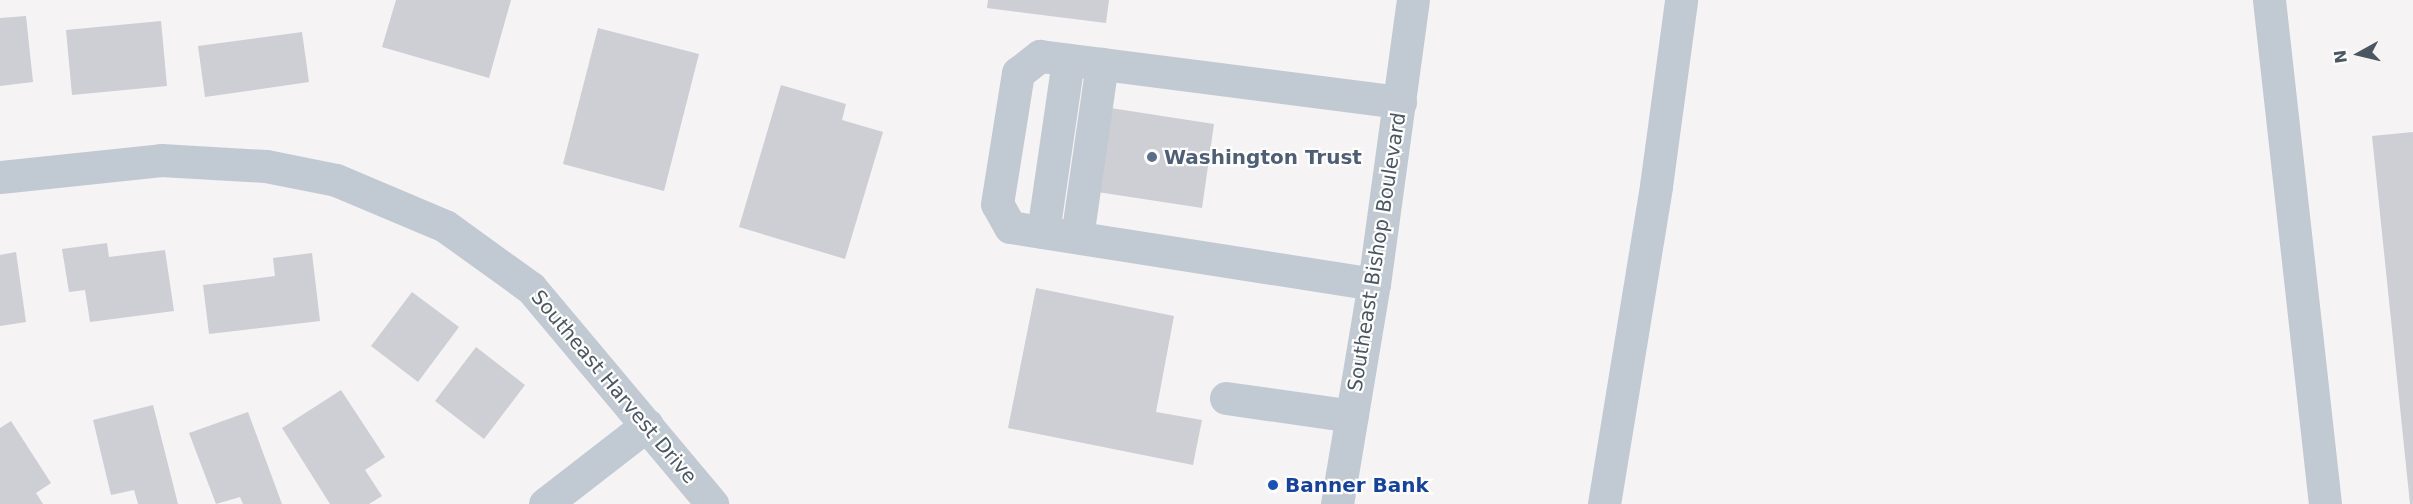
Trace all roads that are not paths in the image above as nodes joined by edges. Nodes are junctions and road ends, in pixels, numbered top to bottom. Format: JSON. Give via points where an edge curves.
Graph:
{"nodes":[{"id":1,"x":1413,"y":0,"type":"edge"},
{"id":2,"x":1681,"y":0,"type":"edge"},
{"id":3,"x":2269,"y":0,"type":"edge"},
{"id":4,"x":1086,"y":62,"type":"junction"},
{"id":5,"x":1400,"y":102,"type":"junction"},
{"id":6,"x":0,"y":177,"type":"edge"},
{"id":7,"x":1060,"y":234,"type":"junction"},
{"id":8,"x":1374,"y":284,"type":"junction"},
{"id":9,"x":1226,"y":399,"type":"dead end"},
{"id":10,"x":1352,"y":416,"type":"junction"},
{"id":11,"x":646,"y":425,"type":"junction"},
{"id":12,"x":545,"y":504,"type":"edge"},
{"id":13,"x":712,"y":504,"type":"edge"},
{"id":14,"x":1337,"y":504,"type":"edge"},
{"id":15,"x":1604,"y":504,"type":"edge"},
{"id":16,"x":2325,"y":504,"type":"edge"}],
"edges":[{"from":1,"to":5,"type":"street","name":"Southeast Bishop Boulevard"},
{"from":2,"to":15,"type":"street","via":[[1655,197]]},
{"from":3,"to":16,"type":"street"},
{"from":4,"to":5,"type":"street"},
{"from":4,"to":7,"type":"street"},
{"from":4,"to":7,"type":"street","via":[[1040,56],[1018,73],[998,204],[1010,227]]},
{"from":5,"to":8,"type":"street","name":"Southeast Bishop Boulevard"},
{"from":6,"to":11,"type":"street","name":"Southeast Harvest Drive","via":[[161,160],[266,166],[336,180],[445,226],[531,288]]},
{"from":7,"to":8,"type":"street"},
{"from":8,"to":10,"type":"street","name":"Southeast Bishop Boulevard"},
{"from":9,"to":10,"type":"street"},
{"from":10,"to":14,"type":"street","name":"Southeast Bishop Boulevard"},
{"from":11,"to":12,"type":"street"},
{"from":11,"to":13,"type":"street","name":"Southeast Harvest Drive"}]}
